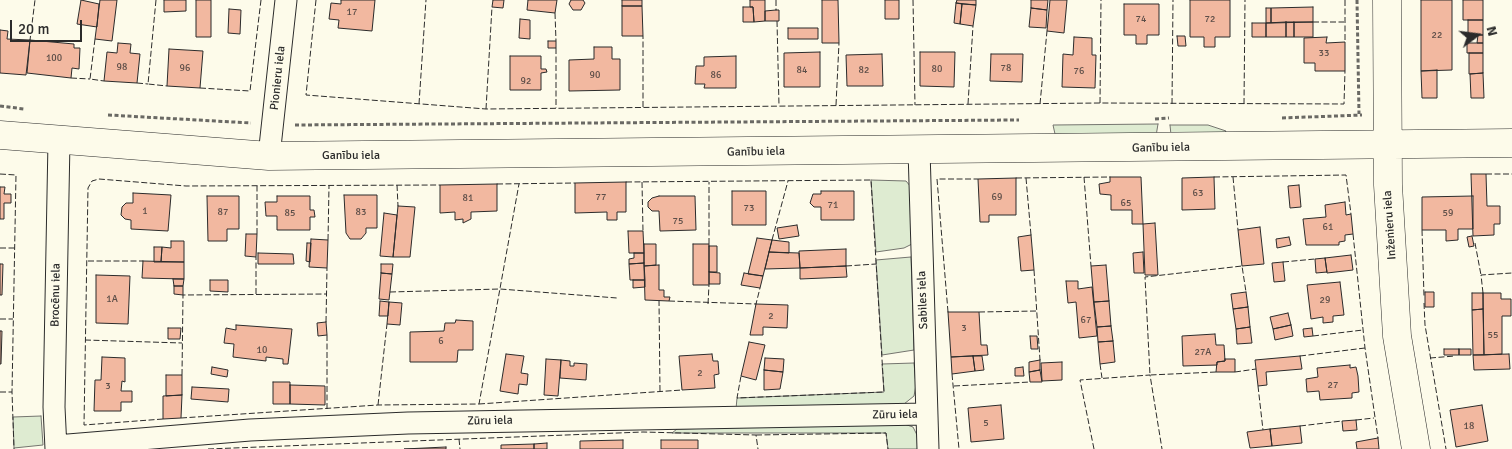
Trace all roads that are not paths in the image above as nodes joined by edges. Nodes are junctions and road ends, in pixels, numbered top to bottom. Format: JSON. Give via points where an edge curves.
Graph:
{"nodes":[{"id":1,"x":286,"y":0,"type":"edge"},
{"id":2,"x":1387,"y":0,"type":"edge"},
{"id":3,"x":0,"y":135,"type":"edge"},
{"id":4,"x":59,"y":141,"type":"junction"},
{"id":5,"x":1512,"y":143,"type":"edge"},
{"id":6,"x":1388,"y":145,"type":"junction"},
{"id":7,"x":919,"y":150,"type":"junction"},
{"id":8,"x":269,"y":156,"type":"junction"},
{"id":9,"x":926,"y":414,"type":"junction"},
{"id":10,"x":56,"y":448,"type":"edge"},
{"id":11,"x":928,"y":449,"type":"edge"},
{"id":12,"x":1416,"y":449,"type":"edge"}],
"edges":[{"from":1,"to":8,"type":"street","name":"Pionieru iela"},
{"from":2,"to":6,"type":"street","name":"Inženieru iela"},
{"from":3,"to":4,"type":"street","name":"Ganību iela"},
{"from":4,"to":8,"type":"street","name":"Ganību iela"},
{"from":4,"to":10,"type":"street","name":"Brocēnu iela"},
{"from":5,"to":6,"type":"street","name":"Ganību iela"},
{"from":6,"to":7,"type":"street","name":"Ganību iela"},
{"from":6,"to":12,"type":"street","name":"Inženieru iela","via":[[1397,336]]},
{"from":7,"to":8,"type":"street","name":"Ganību iela"},
{"from":7,"to":9,"type":"street","name":"Sabiles iela"},
{"from":9,"to":10,"type":"street","name":"Zūru iela","via":[[408,422],[250,430]]},
{"from":9,"to":11,"type":"street","name":"Sabiles iela"}]}
